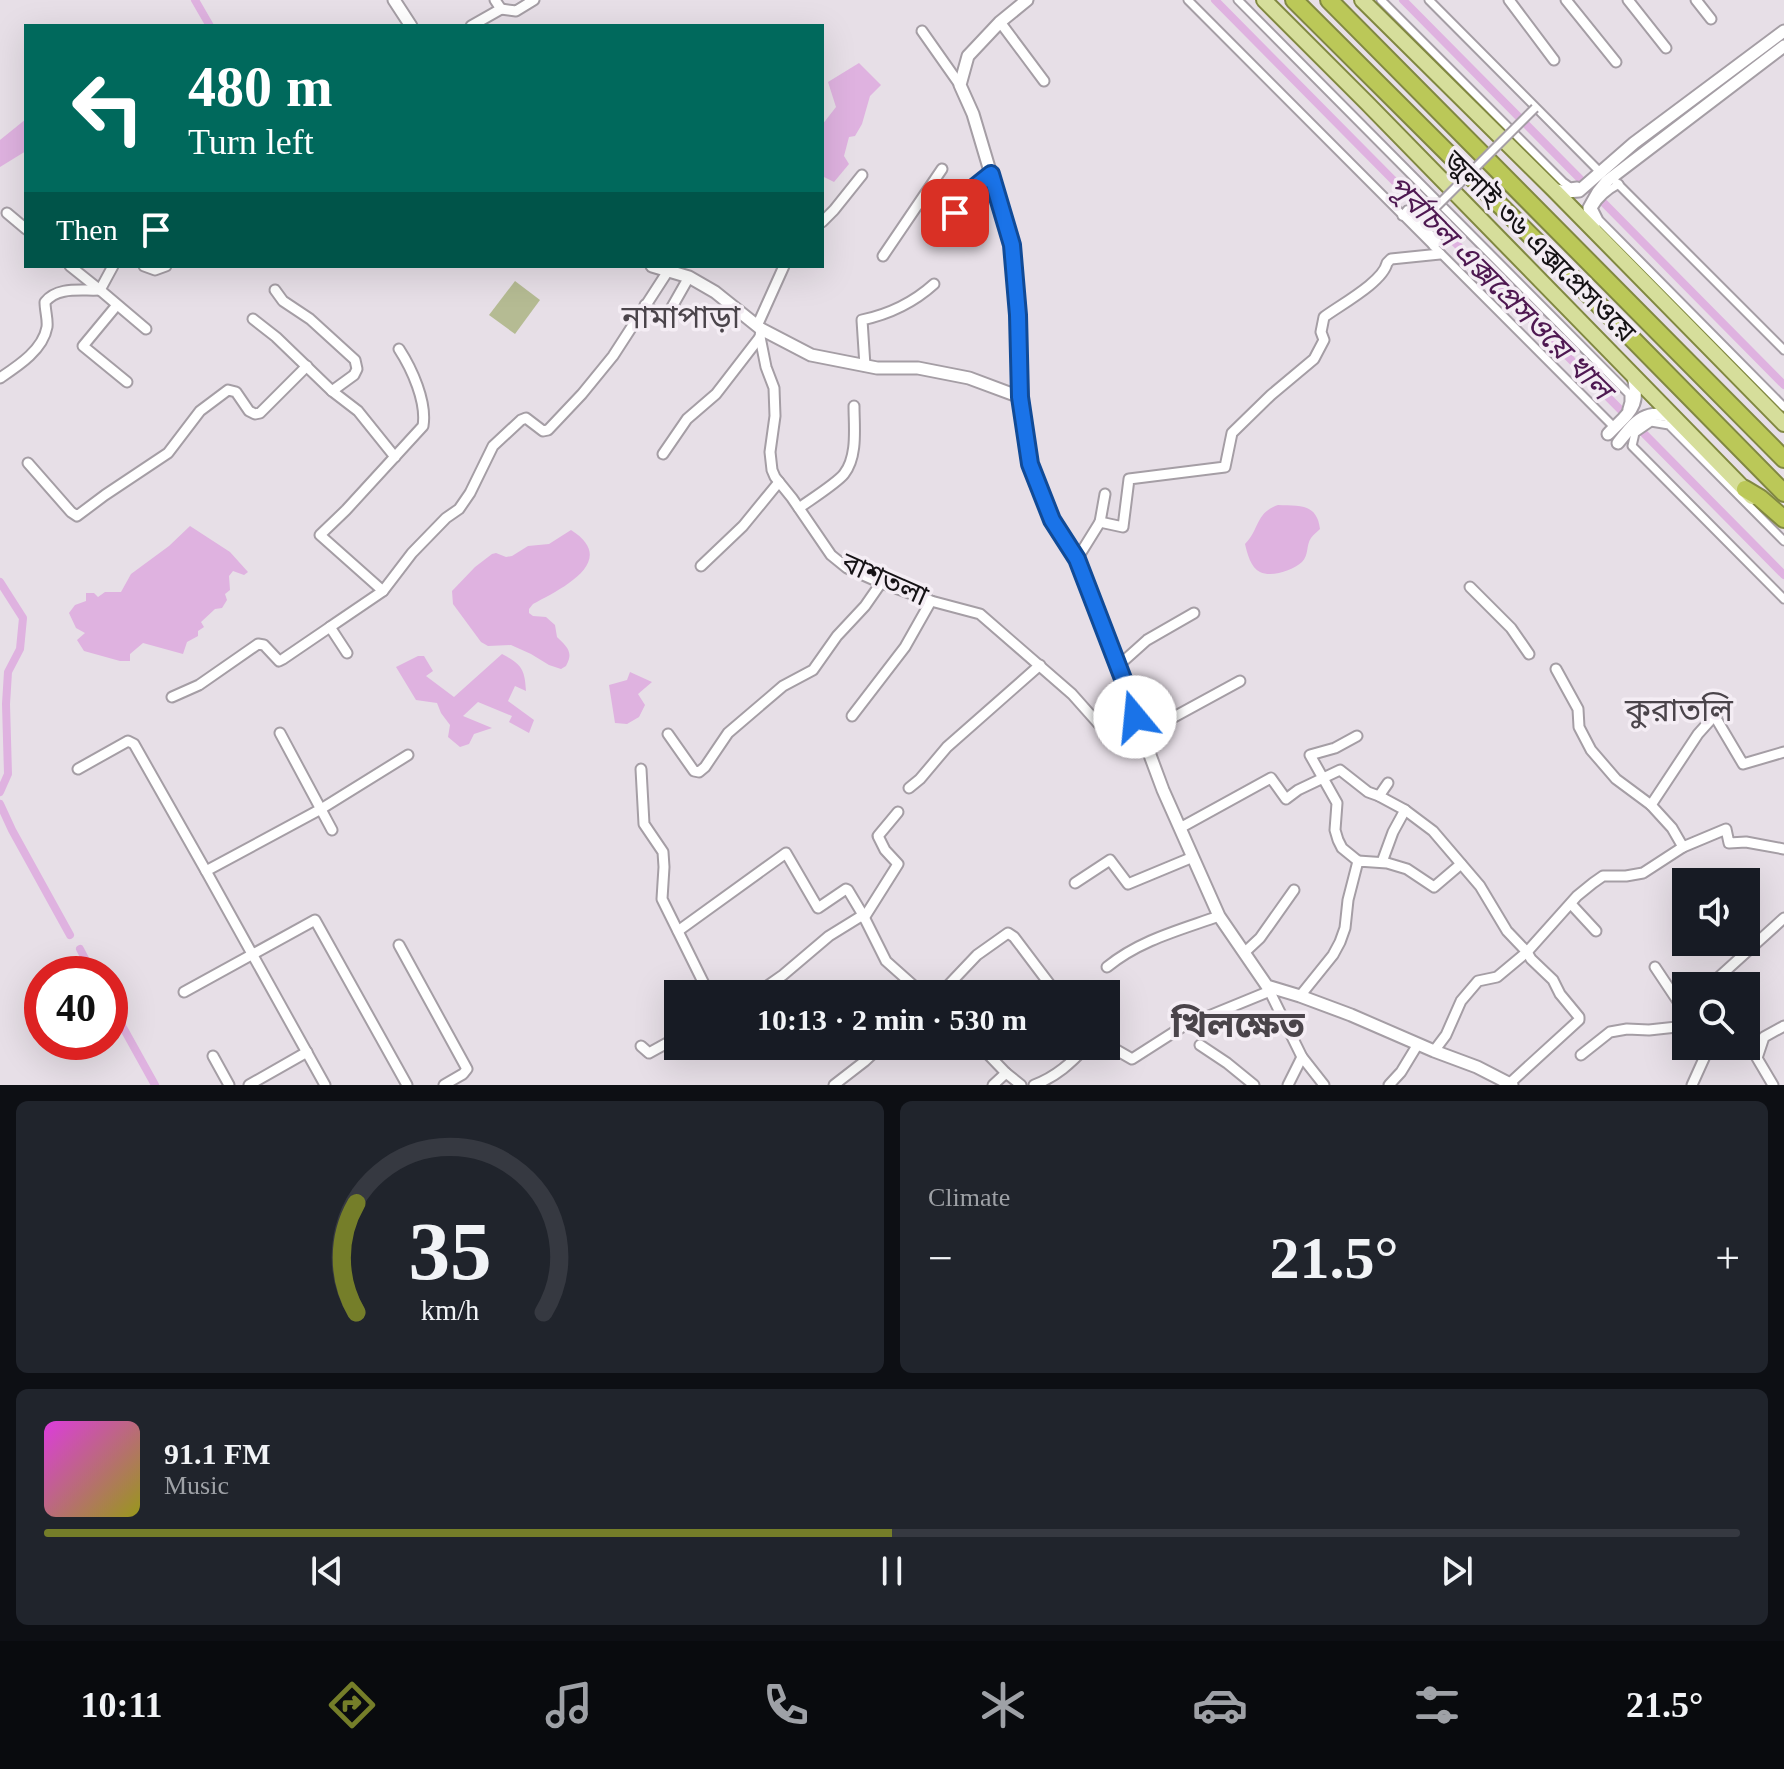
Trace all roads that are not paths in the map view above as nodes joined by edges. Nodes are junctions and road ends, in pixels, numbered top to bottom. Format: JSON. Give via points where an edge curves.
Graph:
{"nodes":[{"id":1,"x":394,"y":0,"type":"edge"},
{"id":2,"x":534,"y":0,"type":"edge"},
{"id":3,"x":1027,"y":0,"type":"edge"},
{"id":4,"x":1188,"y":0,"type":"edge"},
{"id":5,"x":1238,"y":0,"type":"edge"},
{"id":6,"x":1264,"y":0,"type":"edge"},
{"id":7,"x":1294,"y":0,"type":"edge"},
{"id":8,"x":1329,"y":0,"type":"edge"},
{"id":9,"x":1362,"y":0,"type":"edge"},
{"id":10,"x":1381,"y":0,"type":"edge"},
{"id":11,"x":1429,"y":0,"type":"edge"},
{"id":12,"x":1509,"y":0,"type":"edge"},
{"id":13,"x":1566,"y":0,"type":"edge"},
{"id":14,"x":1628,"y":0,"type":"edge"},
{"id":15,"x":1696,"y":0,"type":"edge"},
{"id":16,"x":498,"y":4,"type":"edge"},
{"id":17,"x":1711,"y":19,"type":"dead end"},
{"id":18,"x":1000,"y":22,"type":"junction"},
{"id":19,"x":410,"y":24,"type":"edge"},
{"id":20,"x":473,"y":24,"type":"edge"},
{"id":21,"x":922,"y":31,"type":"dead end"},
{"id":22,"x":1784,"y":31,"type":"edge"},
{"id":23,"x":1784,"y":46,"type":"edge"},
{"id":24,"x":1666,"y":48,"type":"dead end"},
{"id":25,"x":1554,"y":60,"type":"dead end"},
{"id":26,"x":1616,"y":62,"type":"dead end"},
{"id":27,"x":1044,"y":81,"type":"dead end"},
{"id":28,"x":960,"y":85,"type":"junction"},
{"id":29,"x":1523,"y":94,"type":"junction"},
{"id":30,"x":1535,"y":108,"type":"junction"},
{"id":31,"x":1549,"y":120,"type":"junction"},
{"id":32,"x":942,"y":169,"type":"dead end"},
{"id":33,"x":991,"y":174,"type":"junction"},
{"id":34,"x":862,"y":175,"type":"dead end"},
{"id":35,"x":1604,"y":178,"type":"junction"},
{"id":36,"x":1553,"y":189,"type":"junction"},
{"id":37,"x":1578,"y":189,"type":"junction"},
{"id":38,"x":1592,"y":205,"type":"junction"},
{"id":39,"x":7,"y":213,"type":"dead end"},
{"id":40,"x":1402,"y":216,"type":"junction"},
{"id":41,"x":824,"y":220,"type":"edge"},
{"id":42,"x":1420,"y":223,"type":"junction"},
{"id":43,"x":24,"y":227,"type":"edge"},
{"id":44,"x":941,"y":229,"type":"dead end"},
{"id":45,"x":1597,"y":235,"type":"junction"},
{"id":46,"x":1436,"y":250,"type":"junction"},
{"id":47,"x":883,"y":256,"type":"dead end"},
{"id":48,"x":72,"y":268,"type":"edge"},
{"id":49,"x":112,"y":268,"type":"edge"},
{"id":50,"x":658,"y":268,"type":"edge"},
{"id":51,"x":783,"y":268,"type":"edge"},
{"id":52,"x":668,"y":271,"type":"junction"},
{"id":53,"x":689,"y":277,"type":"junction"},
{"id":54,"x":934,"y":284,"type":"dead end"},
{"id":55,"x":100,"y":290,"type":"junction"},
{"id":56,"x":275,"y":290,"type":"dead end"},
{"id":57,"x":117,"y":305,"type":"junction"},
{"id":58,"x":645,"y":305,"type":"junction"},
{"id":59,"x":253,"y":319,"type":"dead end"},
{"id":60,"x":146,"y":329,"type":"dead end"},
{"id":61,"x":759,"y":331,"type":"junction"},
{"id":62,"x":399,"y":349,"type":"dead end"},
{"id":63,"x":1784,"y":350,"type":"edge"},
{"id":64,"x":307,"y":366,"type":"junction"},
{"id":65,"x":865,"y":366,"type":"junction"},
{"id":66,"x":1632,"y":373,"type":"junction"},
{"id":67,"x":0,"y":378,"type":"edge"},
{"id":68,"x":127,"y":382,"type":"dead end"},
{"id":69,"x":332,"y":391,"type":"junction"},
{"id":70,"x":1633,"y":394,"type":"junction"},
{"id":71,"x":1020,"y":397,"type":"junction"},
{"id":72,"x":854,"y":406,"type":"dead end"},
{"id":73,"x":1784,"y":407,"type":"edge"},
{"id":74,"x":1653,"y":418,"type":"junction"},
{"id":75,"x":1680,"y":421,"type":"junction"},
{"id":76,"x":1784,"y":424,"type":"edge"},
{"id":77,"x":1611,"y":428,"type":"joint"},
{"id":78,"x":1618,"y":443,"type":"dead end"},
{"id":79,"x":663,"y":454,"type":"dead end"},
{"id":80,"x":395,"y":457,"type":"junction"},
{"id":81,"x":1784,"y":459,"type":"edge"},
{"id":82,"x":28,"y":463,"type":"dead end"},
{"id":83,"x":779,"y":482,"type":"junction"},
{"id":84,"x":1745,"y":489,"type":"junction"},
{"id":85,"x":1784,"y":493,"type":"edge"},
{"id":86,"x":1105,"y":494,"type":"dead end"},
{"id":87,"x":799,"y":508,"type":"junction"},
{"id":88,"x":1784,"y":519,"type":"edge"},
{"id":89,"x":1100,"y":522,"type":"junction"},
{"id":90,"x":1784,"y":528,"type":"edge"},
{"id":91,"x":1784,"y":541,"type":"edge"},
{"id":92,"x":1077,"y":559,"type":"junction"},
{"id":93,"x":701,"y":566,"type":"dead end"},
{"id":94,"x":881,"y":583,"type":"junction"},
{"id":95,"x":1470,"y":587,"type":"dead end"},
{"id":96,"x":383,"y":591,"type":"junction"},
{"id":97,"x":1784,"y":599,"type":"edge"},
{"id":98,"x":931,"y":601,"type":"junction"},
{"id":99,"x":1194,"y":613,"type":"dead end"},
{"id":100,"x":330,"y":627,"type":"junction"},
{"id":101,"x":347,"y":653,"type":"dead end"},
{"id":102,"x":1529,"y":654,"type":"dead end"},
{"id":103,"x":1040,"y":665,"type":"junction"},
{"id":104,"x":1118,"y":666,"type":"junction"},
{"id":105,"x":1556,"y":669,"type":"dead end"},
{"id":106,"x":1240,"y":681,"type":"dead end"},
{"id":107,"x":172,"y":697,"type":"dead end"},
{"id":108,"x":1724,"y":705,"type":"dead end"},
{"id":109,"x":1714,"y":715,"type":"junction"},
{"id":110,"x":852,"y":716,"type":"dead end"},
{"id":111,"x":1135,"y":717,"type":"junction"},
{"id":112,"x":280,"y":733,"type":"dead end"},
{"id":113,"x":668,"y":734,"type":"dead end"},
{"id":114,"x":1141,"y":735,"type":"junction"},
{"id":115,"x":1357,"y":736,"type":"dead end"},
{"id":116,"x":1784,"y":752,"type":"edge"},
{"id":117,"x":408,"y":755,"type":"dead end"},
{"id":118,"x":78,"y":769,"type":"dead end"},
{"id":119,"x":641,"y":769,"type":"dead end"},
{"id":120,"x":1322,"y":779,"type":"junction"},
{"id":121,"x":1388,"y":783,"type":"dead end"},
{"id":122,"x":909,"y":788,"type":"dead end"},
{"id":123,"x":1379,"y":796,"type":"junction"},
{"id":124,"x":1651,"y":805,"type":"junction"},
{"id":125,"x":321,"y":809,"type":"junction"},
{"id":126,"x":1405,"y":810,"type":"junction"},
{"id":127,"x":898,"y":812,"type":"dead end"},
{"id":128,"x":1180,"y":828,"type":"junction"},
{"id":129,"x":332,"y":830,"type":"dead end"},
{"id":130,"x":1683,"y":847,"type":"junction"},
{"id":131,"x":1784,"y":849,"type":"edge"},
{"id":132,"x":1193,"y":857,"type":"junction"},
{"id":133,"x":1358,"y":861,"type":"junction"},
{"id":134,"x":1382,"y":862,"type":"junction"},
{"id":135,"x":1461,"y":864,"type":"junction"},
{"id":136,"x":206,"y":871,"type":"junction"},
{"id":137,"x":1075,"y":883,"type":"dead end"},
{"id":138,"x":1294,"y":890,"type":"dead end"},
{"id":139,"x":1571,"y":904,"type":"junction"},
{"id":140,"x":864,"y":916,"type":"junction"},
{"id":141,"x":1219,"y":916,"type":"junction"},
{"id":142,"x":1784,"y":918,"type":"edge"},
{"id":143,"x":678,"y":931,"type":"junction"},
{"id":144,"x":1596,"y":931,"type":"dead end"},
{"id":145,"x":399,"y":945,"type":"dead end"},
{"id":146,"x":1245,"y":952,"type":"junction"},
{"id":147,"x":1527,"y":952,"type":"junction"},
{"id":148,"x":253,"y":954,"type":"junction"},
{"id":149,"x":1107,"y":967,"type":"dead end"},
{"id":150,"x":1655,"y":967,"type":"dead end"},
{"id":151,"x":1724,"y":972,"type":"edge"},
{"id":152,"x":702,"y":980,"type":"edge"},
{"id":153,"x":776,"y":980,"type":"edge"},
{"id":154,"x":907,"y":980,"type":"edge"},
{"id":155,"x":953,"y":980,"type":"edge"},
{"id":156,"x":1046,"y":980,"type":"edge"},
{"id":157,"x":1268,"y":988,"type":"junction"},
{"id":158,"x":184,"y":992,"type":"dead end"},
{"id":159,"x":1672,"y":992,"type":"edge"},
{"id":160,"x":1300,"y":996,"type":"junction"},
{"id":161,"x":1784,"y":1026,"type":"edge"},
{"id":162,"x":1672,"y":1028,"type":"edge"},
{"id":163,"x":1418,"y":1044,"type":"junction"},
{"id":164,"x":664,"y":1045,"type":"edge"},
{"id":165,"x":1200,"y":1045,"type":"dead end"},
{"id":166,"x":641,"y":1046,"type":"dead end"},
{"id":167,"x":1434,"y":1051,"type":"junction"},
{"id":168,"x":307,"y":1052,"type":"junction"},
{"id":169,"x":1120,"y":1052,"type":"edge"},
{"id":170,"x":1581,"y":1055,"type":"dead end"},
{"id":171,"x":213,"y":1056,"type":"dead end"},
{"id":172,"x":1302,"y":1057,"type":"junction"},
{"id":173,"x":866,"y":1060,"type":"edge"},
{"id":174,"x":993,"y":1060,"type":"edge"},
{"id":175,"x":1074,"y":1060,"type":"edge"},
{"id":176,"x":1703,"y":1060,"type":"edge"},
{"id":177,"x":1006,"y":1073,"type":"junction"},
{"id":178,"x":1511,"y":1084,"type":"edge"},
{"id":179,"x":229,"y":1085,"type":"edge"},
{"id":180,"x":249,"y":1085,"type":"edge"},
{"id":181,"x":325,"y":1085,"type":"edge"},
{"id":182,"x":407,"y":1085,"type":"edge"},
{"id":183,"x":444,"y":1085,"type":"edge"},
{"id":184,"x":834,"y":1085,"type":"edge"},
{"id":185,"x":993,"y":1085,"type":"edge"},
{"id":186,"x":1021,"y":1085,"type":"edge"},
{"id":187,"x":1034,"y":1085,"type":"edge"},
{"id":188,"x":1254,"y":1085,"type":"edge"},
{"id":189,"x":1288,"y":1085,"type":"edge"},
{"id":190,"x":1324,"y":1085,"type":"edge"},
{"id":191,"x":1389,"y":1085,"type":"edge"},
{"id":192,"x":1692,"y":1085,"type":"edge"},
{"id":193,"x":1773,"y":1085,"type":"edge"}],
"edges":[{"from":1,"to":19,"type":"street"},
{"from":2,"to":16,"type":"street","via":[[516,11]]},
{"from":3,"to":18,"type":"street"},
{"from":4,"to":40,"type":"street"},
{"from":5,"to":70,"type":"street"},
{"from":6,"to":66,"type":"main road"},
{"from":7,"to":85,"type":"highway","name":"জুলাই ৩৬ এক্সপ্রেসওয়ে"},
{"from":8,"to":81,"type":"highway","name":"জুলাই ৩৬ এক্সপ্রেসওয়ে"},
{"from":9,"to":36,"type":"main road"},
{"from":10,"to":37,"type":"street","via":[[1563,182]]},
{"from":11,"to":29,"type":"street"},
{"from":12,"to":25,"type":"street"},
{"from":13,"to":26,"type":"street"},
{"from":14,"to":24,"type":"street"},
{"from":15,"to":17,"type":"street"},
{"from":16,"to":20,"type":"street"},
{"from":18,"to":27,"type":"street"},
{"from":18,"to":28,"type":"street","via":[[968,56]]},
{"from":21,"to":28,"type":"street"},
{"from":22,"to":35,"type":"street","via":[[1634,143]]},
{"from":23,"to":35,"type":"street"},
{"from":28,"to":33,"type":"street"},
{"from":29,"to":30,"type":"street"},
{"from":29,"to":31,"type":"street"},
{"from":30,"to":31,"type":"street"},
{"from":30,"to":42,"type":"street","bridge":true},
{"from":31,"to":35,"type":"street"},
{"from":32,"to":47,"type":"street"},
{"from":33,"to":44,"type":"street"},
{"from":33,"to":71,"type":"street","via":[[1012,245]]},
{"from":34,"to":41,"type":"street"},
{"from":35,"to":37,"type":"street"},
{"from":35,"to":38,"type":"street"},
{"from":35,"to":63,"type":"street"},
{"from":36,"to":37,"type":"street"},
{"from":36,"to":45,"type":"main road"},
{"from":38,"to":45,"type":"street"},
{"from":38,"to":73,"type":"street","via":[[1599,220]]},
{"from":39,"to":43,"type":"street"},
{"from":40,"to":42,"type":"street","via":[[1407,210]]},
{"from":40,"to":46,"type":"street"},
{"from":42,"to":46,"type":"street","via":[[1438,242]]},
{"from":45,"to":76,"type":"main road"},
{"from":46,"to":77,"type":"street"},
{"from":46,"to":89,"type":"street","via":[[1391,259],[1385,271],[1324,317],[1324,340],[1314,359],[1232,433],[1225,467],[1129,479],[1123,527]]},
{"from":48,"to":55,"type":"street"},
{"from":49,"to":55,"type":"street"},
{"from":50,"to":52,"type":"street"},
{"from":51,"to":61,"type":"street"},
{"from":52,"to":53,"type":"street"},
{"from":52,"to":58,"type":"street"},
{"from":53,"to":58,"type":"street","via":[[668,314],[660,316]]},
{"from":53,"to":61,"type":"street","via":[[715,292]]},
{"from":54,"to":65,"type":"street","via":[[903,307],[862,320]]},
{"from":55,"to":57,"type":"street"},
{"from":55,"to":67,"type":"street","via":[[58,291],[50,296],[45,302],[44,338]]},
{"from":56,"to":69,"type":"street","via":[[355,360],[354,375]]},
{"from":57,"to":60,"type":"street"},
{"from":57,"to":68,"type":"street","via":[[83,346]]},
{"from":58,"to":96,"type":"street","via":[[613,356],[548,430],[526,418],[493,446],[459,509],[412,553]]},
{"from":59,"to":64,"type":"street"},
{"from":61,"to":65,"type":"street","via":[[811,355]]},
{"from":61,"to":79,"type":"street","via":[[716,394],[687,419]]},
{"from":61,"to":83,"type":"street","name":"বাশতলা","via":[[774,388],[770,452]]},
{"from":62,"to":80,"type":"street","via":[[424,417],[423,426]]},
{"from":64,"to":69,"type":"street"},
{"from":64,"to":82,"type":"street","via":[[260,413],[249,411],[236,392],[228,390],[200,411],[168,453],[77,516]]},
{"from":65,"to":71,"type":"street","via":[[918,368],[969,378]]},
{"from":66,"to":70,"type":"street"},
{"from":66,"to":75,"type":"main road"},
{"from":69,"to":80,"type":"street","via":[[358,411]]},
{"from":70,"to":77,"type":"street","via":[[1633,407]]},
{"from":71,"to":92,"type":"street","via":[[1030,464],[1052,520]]},
{"from":72,"to":87,"type":"street","via":[[853,450],[843,476]]},
{"from":74,"to":75,"type":"street"},
{"from":74,"to":78,"type":"street","via":[[1640,418]]},
{"from":74,"to":91,"type":"street","via":[[1669,425]]},
{"from":74,"to":97,"type":"street","via":[[1635,433],[1632,446]]},
{"from":75,"to":84,"type":"main road"},
{"from":80,"to":96,"type":"street","via":[[320,535]]},
{"from":83,"to":87,"type":"street","name":"বাশতলা"},
{"from":83,"to":93,"type":"street"},
{"from":84,"to":88,"type":"highway"},
{"from":84,"to":90,"type":"main road"},
{"from":86,"to":89,"type":"street"},
{"from":87,"to":94,"type":"street","name":"বাশতলা","via":[[831,555]]},
{"from":89,"to":92,"type":"street"},
{"from":92,"to":104,"type":"street"},
{"from":94,"to":98,"type":"street","name":"বাশতলা"},
{"from":94,"to":113,"type":"street","via":[[813,670],[783,686],[728,733],[699,772]]},
{"from":95,"to":102,"type":"street"},
{"from":96,"to":100,"type":"street"},
{"from":98,"to":103,"type":"street","name":"বাশতলা","via":[[980,614]]},
{"from":98,"to":110,"type":"street","via":[[905,647]]},
{"from":99,"to":104,"type":"street","via":[[1147,640]]},
{"from":100,"to":101,"type":"street"},
{"from":100,"to":107,"type":"street","via":[[279,661],[258,644]]},
{"from":103,"to":111,"type":"street","name":"বাশতলা","via":[[1104,730],[1115,730]]},
{"from":103,"to":122,"type":"street"},
{"from":104,"to":111,"type":"street"},
{"from":105,"to":124,"type":"street","via":[[1578,709],[1579,727],[1591,750],[1616,779]]},
{"from":106,"to":114,"type":"street"},
{"from":108,"to":109,"type":"street"},
{"from":109,"to":116,"type":"street","via":[[1743,764]]},
{"from":109,"to":124,"type":"street"},
{"from":111,"to":114,"type":"street"},
{"from":112,"to":125,"type":"street"},
{"from":114,"to":128,"type":"street"},
{"from":115,"to":120,"type":"street","via":[[1310,755]]},
{"from":117,"to":125,"type":"street"},
{"from":118,"to":136,"type":"street","via":[[119,745],[134,744]]},
{"from":119,"to":143,"type":"street","via":[[644,824],[663,852],[662,899]]},
{"from":120,"to":123,"type":"street","via":[[1340,770]]},
{"from":120,"to":128,"type":"street","via":[[1286,799],[1271,778]]},
{"from":120,"to":133,"type":"street","via":[[1337,803],[1338,840]]},
{"from":121,"to":123,"type":"street"},
{"from":123,"to":126,"type":"street"},
{"from":124,"to":130,"type":"street"},
{"from":125,"to":129,"type":"street"},
{"from":125,"to":136,"type":"street"},
{"from":126,"to":134,"type":"street"},
{"from":126,"to":135,"type":"street","via":[[1433,831]]},
{"from":127,"to":140,"type":"street","via":[[878,836],[898,864]]},
{"from":128,"to":132,"type":"street"},
{"from":130,"to":131,"type":"street","via":[[1726,829],[1729,843]]},
{"from":130,"to":139,"type":"street","via":[[1643,873],[1603,876]]},
{"from":132,"to":137,"type":"street","via":[[1128,884],[1110,860]]},
{"from":132,"to":141,"type":"street"},
{"from":133,"to":134,"type":"street"},
{"from":133,"to":160,"type":"street","via":[[1340,942]]},
{"from":134,"to":135,"type":"street","via":[[1407,869],[1434,887]]},
{"from":135,"to":147,"type":"street"},
{"from":136,"to":148,"type":"street"},
{"from":138,"to":146,"type":"street"},
{"from":139,"to":144,"type":"street"},
{"from":139,"to":147,"type":"street"},
{"from":140,"to":143,"type":"street","via":[[846,889],[818,908],[786,853]]},
{"from":140,"to":153,"type":"street","via":[[829,936]]},
{"from":140,"to":154,"type":"street","via":[[886,961]]},
{"from":141,"to":146,"type":"street"},
{"from":141,"to":149,"type":"street","via":[[1142,943]]},
{"from":142,"to":151,"type":"street"},
{"from":143,"to":152,"type":"street"},
{"from":145,"to":183,"type":"street","via":[[467,1069]]},
{"from":146,"to":157,"type":"street"},
{"from":147,"to":167,"type":"street","via":[[1497,977],[1478,981]]},
{"from":147,"to":178,"type":"street","via":[[1579,1020]]},
{"from":148,"to":158,"type":"street"},
{"from":148,"to":168,"type":"street"},
{"from":148,"to":182,"type":"street","via":[[315,920]]},
{"from":150,"to":159,"type":"street"},
{"from":155,"to":156,"type":"street","via":[[1008,933]]},
{"from":157,"to":160,"type":"street"},
{"from":157,"to":169,"type":"street","via":[[1182,1027],[1131,1059]]},
{"from":157,"to":172,"type":"street"},
{"from":160,"to":163,"type":"street"},
{"from":161,"to":193,"type":"street","via":[[1764,1037],[1757,1058]]},
{"from":162,"to":170,"type":"street","via":[[1610,1032]]},
{"from":163,"to":167,"type":"street"},
{"from":163,"to":191,"type":"street"},
{"from":164,"to":166,"type":"street","via":[[649,1053]]},
{"from":165,"to":188,"type":"street"},
{"from":167,"to":178,"type":"street"},
{"from":168,"to":180,"type":"street"},
{"from":168,"to":181,"type":"street"},
{"from":171,"to":179,"type":"street"},
{"from":172,"to":189,"type":"street"},
{"from":172,"to":190,"type":"street"},
{"from":173,"to":184,"type":"street"},
{"from":174,"to":177,"type":"street"},
{"from":175,"to":187,"type":"street"},
{"from":176,"to":192,"type":"street"},
{"from":177,"to":185,"type":"street"},
{"from":177,"to":186,"type":"street"}]}
